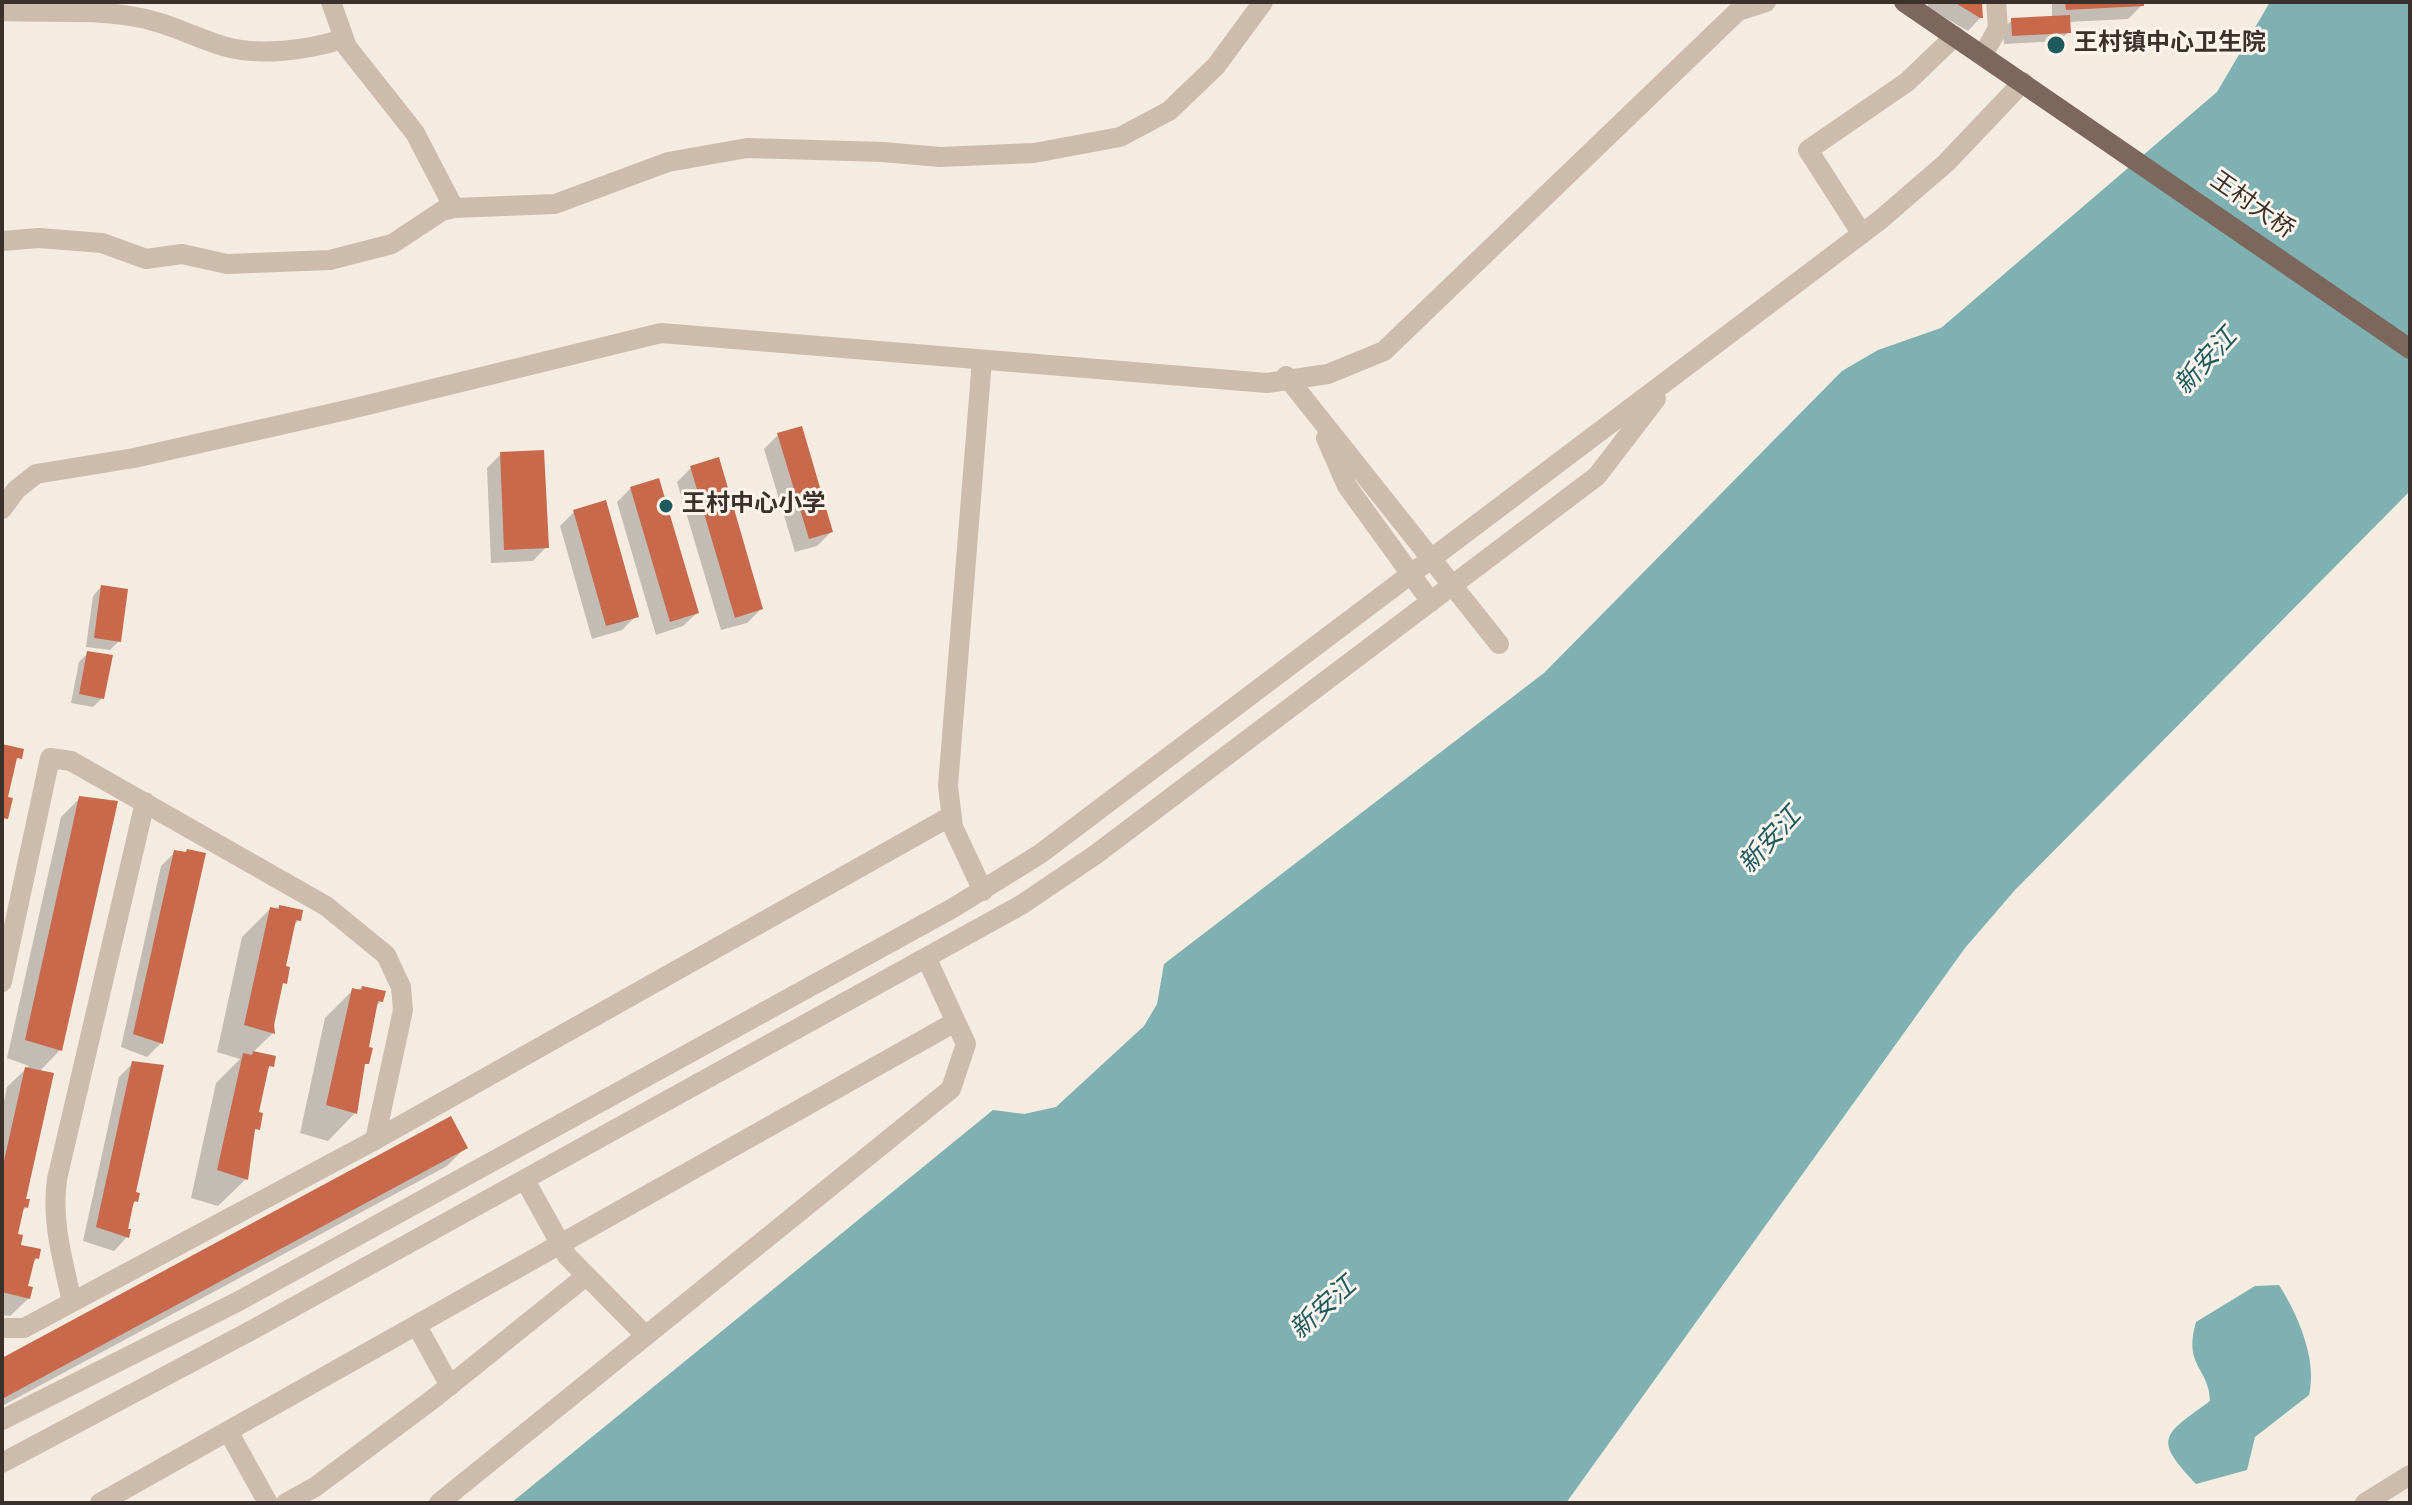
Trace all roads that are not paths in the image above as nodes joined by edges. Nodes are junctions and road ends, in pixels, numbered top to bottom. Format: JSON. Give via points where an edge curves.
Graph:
{"nodes":[{"id":1,"x":331,"y":2,"type":"edge"},
{"id":2,"x":1263,"y":2,"type":"edge"},
{"id":3,"x":1766,"y":2,"type":"edge"},
{"id":4,"x":1904,"y":2,"type":"edge"},
{"id":5,"x":1996,"y":2,"type":"edge"},
{"id":6,"x":2,"y":11,"type":"edge"},
{"id":7,"x":1955,"y":36,"type":"junction"},
{"id":8,"x":343,"y":39,"type":"junction"},
{"id":9,"x":1983,"y":55,"type":"junction"},
{"id":10,"x":2023,"y":82,"type":"junction"},
{"id":11,"x":454,"y":208,"type":"junction"},
{"id":12,"x":1862,"y":234,"type":"junction"},
{"id":13,"x":2,"y":241,"type":"edge"},
{"id":14,"x":2410,"y":349,"type":"edge"},
{"id":15,"x":982,"y":360,"type":"junction"},
{"id":16,"x":1675,"y":374,"type":"junction"},
{"id":17,"x":1293,"y":378,"type":"junction"},
{"id":18,"x":2,"y":509,"type":"edge"},
{"id":19,"x":1412,"y":576,"type":"junction"},
{"id":20,"x":1431,"y":602,"type":"junction"},
{"id":21,"x":1499,"y":644,"type":"dead end"},
{"id":22,"x":145,"y":802,"type":"junction"},
{"id":23,"x":951,"y":816,"type":"junction"},
{"id":24,"x":983,"y":891,"type":"junction"},
{"id":25,"x":927,"y":959,"type":"junction"},
{"id":26,"x":2,"y":982,"type":"edge"},
{"id":27,"x":955,"y":1022,"type":"junction"},
{"id":28,"x":375,"y":1140,"type":"junction"},
{"id":29,"x":525,"y":1180,"type":"junction"},
{"id":30,"x":561,"y":1245,"type":"junction"},
{"id":31,"x":586,"y":1276,"type":"junction"},
{"id":32,"x":72,"y":1302,"type":"junction"},
{"id":33,"x":417,"y":1326,"type":"junction"},
{"id":34,"x":2,"y":1328,"type":"edge"},
{"id":35,"x":646,"y":1336,"type":"junction"},
{"id":36,"x":450,"y":1386,"type":"junction"},
{"id":37,"x":2,"y":1420,"type":"edge"},
{"id":38,"x":228,"y":1431,"type":"junction"},
{"id":39,"x":2,"y":1463,"type":"edge"},
{"id":40,"x":2410,"y":1475,"type":"edge"},
{"id":41,"x":100,"y":1503,"type":"edge"},
{"id":42,"x":268,"y":1503,"type":"edge"},
{"id":43,"x":286,"y":1503,"type":"edge"},
{"id":44,"x":439,"y":1503,"type":"edge"},
{"id":45,"x":2365,"y":1503,"type":"edge"}],
"edges":[{"from":1,"to":8,"type":"street"},
{"from":2,"to":11,"type":"street","via":[[1216,66],[1169,111],[1120,137],[1046,152],[940,157],[747,148],[668,162],[555,204]]},
{"from":3,"to":17,"type":"street","via":[[1738,11],[1384,351],[1347,368]]},
{"from":4,"to":7,"type":"main road","name":"王村大桥"},
{"from":5,"to":9,"type":"street","via":[[1998,28]]},
{"from":6,"to":8,"type":"street","via":[[133,16],[241,49],[279,50]]},
{"from":7,"to":9,"type":"main road","name":"王村大桥"},
{"from":7,"to":12,"type":"street","via":[[1907,82],[1808,150]]},
{"from":8,"to":11,"type":"street","via":[[415,133]]},
{"from":9,"to":10,"type":"main road","name":"王村大桥"},
{"from":10,"to":12,"type":"street","via":[[1946,163]]},
{"from":10,"to":14,"type":"main road","name":"王村大桥"},
{"from":11,"to":13,"type":"street","via":[[392,244],[330,260],[227,264],[182,254],[146,259],[102,243]]},
{"from":12,"to":16,"type":"street"},
{"from":15,"to":17,"type":"street","via":[[1267,383]]},
{"from":15,"to":18,"type":"street","via":[[680,332],[643,335],[351,409],[134,458],[36,474]]},
{"from":15,"to":23,"type":"street","via":[[948,786]]},
{"from":16,"to":19,"type":"street"},
{"from":16,"to":20,"type":"street","via":[[1597,476]]},
{"from":17,"to":19,"type":"street","via":[[1347,486]]},
{"from":17,"to":21,"type":"street"},
{"from":19,"to":20,"type":"street"},
{"from":19,"to":24,"type":"street","via":[[1076,829]]},
{"from":20,"to":25,"type":"street","via":[[1095,855]]},
{"from":22,"to":26,"type":"street","via":[[71,761],[50,758]]},
{"from":22,"to":28,"type":"street","via":[[326,906],[386,955],[401,987],[403,1010]]},
{"from":22,"to":32,"type":"street","via":[[53,1206]]},
{"from":23,"to":24,"type":"street"},
{"from":23,"to":28,"type":"street"},
{"from":24,"to":37,"type":"street","via":[[237,1302]]},
{"from":25,"to":27,"type":"street"},
{"from":25,"to":29,"type":"street"},
{"from":27,"to":30,"type":"street"},
{"from":27,"to":35,"type":"street","via":[[966,1044],[951,1089]]},
{"from":28,"to":32,"type":"street"},
{"from":29,"to":30,"type":"street"},
{"from":29,"to":39,"type":"street"},
{"from":30,"to":31,"type":"street"},
{"from":30,"to":33,"type":"street"},
{"from":31,"to":35,"type":"street"},
{"from":31,"to":36,"type":"street"},
{"from":32,"to":34,"type":"street","via":[[24,1328]]},
{"from":33,"to":36,"type":"street"},
{"from":33,"to":38,"type":"street"},
{"from":35,"to":44,"type":"street"},
{"from":36,"to":43,"type":"street"},
{"from":38,"to":41,"type":"street"},
{"from":38,"to":42,"type":"street"},
{"from":40,"to":45,"type":"street"}]}
